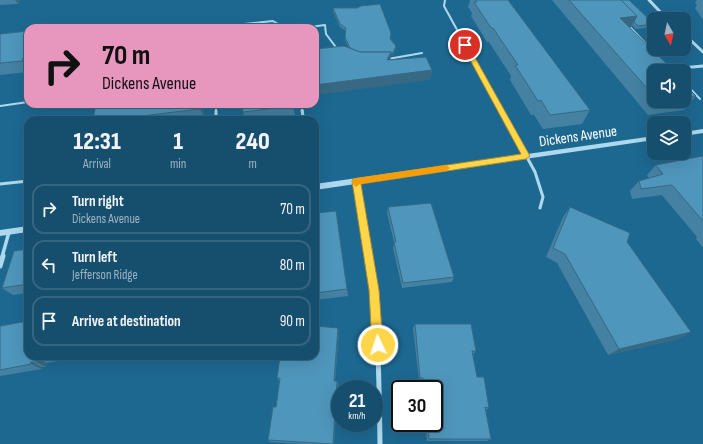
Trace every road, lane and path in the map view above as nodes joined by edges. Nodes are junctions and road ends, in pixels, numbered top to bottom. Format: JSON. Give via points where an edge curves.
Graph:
{"nodes":[{"id":1,"x":445,"y":0,"type":"edge"},
{"id":2,"x":649,"y":0,"type":"edge"},
{"id":3,"x":660,"y":12,"type":"edge"},
{"id":4,"x":623,"y":21,"type":"edge"},
{"id":5,"x":244,"y":24,"type":"edge"},
{"id":6,"x":278,"y":24,"type":"edge"},
{"id":7,"x":319,"y":26,"type":"edge"},
{"id":8,"x":691,"y":41,"type":"edge"},
{"id":9,"x":647,"y":45,"type":"edge"},
{"id":10,"x":703,"y":52,"type":"edge"},
{"id":11,"x":344,"y":53,"type":"edge"},
{"id":12,"x":422,"y":54,"type":"dead end"},
{"id":13,"x":387,"y":59,"type":"edge"},
{"id":14,"x":703,"y":66,"type":"edge"},
{"id":15,"x":691,"y":68,"type":"edge"},
{"id":16,"x":691,"y":89,"type":"edge"},
{"id":17,"x":700,"y":99,"type":"dead end"},
{"id":18,"x":24,"y":103,"type":"edge"},
{"id":19,"x":0,"y":106,"type":"edge"},
{"id":20,"x":703,"y":131,"type":"edge"},
{"id":21,"x":691,"y":133,"type":"edge"},
{"id":22,"x":647,"y":139,"type":"edge"},
{"id":23,"x":526,"y":156,"type":"junction"},
{"id":24,"x":24,"y":181,"type":"edge"},
{"id":25,"x":356,"y":181,"type":"junction"},
{"id":26,"x":0,"y":184,"type":"edge"},
{"id":27,"x":319,"y":186,"type":"edge"},
{"id":28,"x":540,"y":208,"type":"dead end"},
{"id":29,"x":24,"y":230,"type":"edge"},
{"id":30,"x":10,"y":232,"type":"junction"},
{"id":31,"x":0,"y":233,"type":"edge"},
{"id":32,"x":0,"y":266,"type":"edge"},
{"id":33,"x":380,"y":444,"type":"edge"}],
"edges":[{"from":1,"to":23,"type":"lane","via":[[444,6]]},
{"from":2,"to":3,"type":"street"},
{"from":4,"to":9,"type":"lane"},
{"from":5,"to":6,"type":"lane","via":[[273,21]]},
{"from":7,"to":11,"type":"lane","via":[[324,25],[326,34],[339,51]]},
{"from":8,"to":10,"type":"street"},
{"from":12,"to":13,"type":"lane"},
{"from":14,"to":15,"type":"street"},
{"from":16,"to":17,"type":"lane"},
{"from":18,"to":19,"type":"lane"},
{"from":20,"to":21,"type":"street"},
{"from":22,"to":23,"type":"street","name":"Dickens Avenue"},
{"from":23,"to":25,"type":"street","name":"Dickens Avenue"},
{"from":23,"to":28,"type":"lane","via":[[541,186],[543,197]]},
{"from":24,"to":26,"type":"lane"},
{"from":25,"to":27,"type":"street","name":"Dickens Avenue"},
{"from":25,"to":33,"type":"street","via":[[374,290]]},
{"from":29,"to":30,"type":"street"},
{"from":30,"to":31,"type":"street"},
{"from":30,"to":32,"type":"street"}]}
